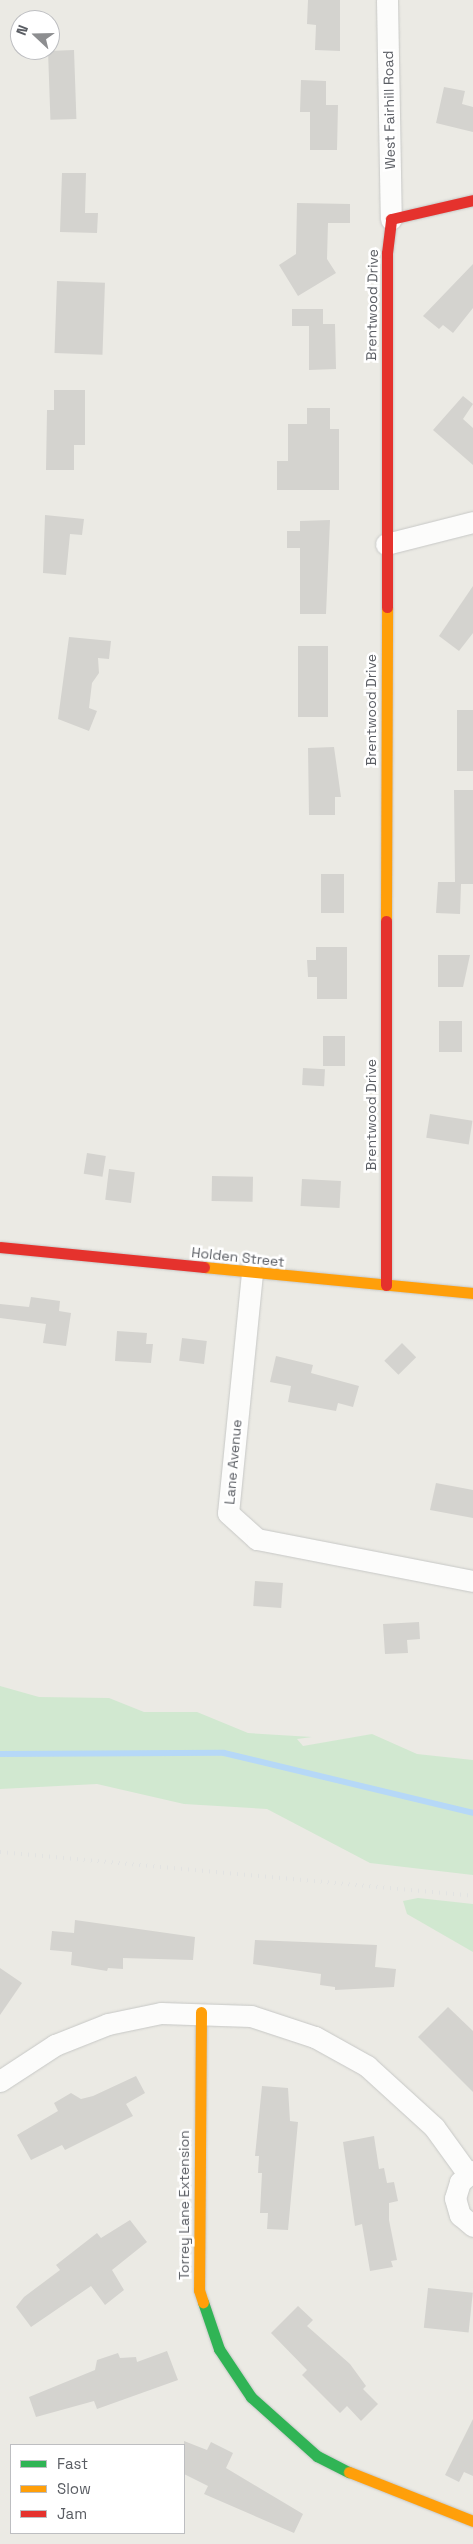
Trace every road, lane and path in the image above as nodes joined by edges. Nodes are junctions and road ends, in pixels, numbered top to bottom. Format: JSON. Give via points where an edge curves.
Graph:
{"nodes":[{"id":1,"x":387,"y":0,"type":"edge"},
{"id":2,"x":473,"y":200,"type":"edge"},
{"id":3,"x":391,"y":219,"type":"junction"},
{"id":4,"x":473,"y":522,"type":"edge"},
{"id":5,"x":386,"y":544,"type":"junction"},
{"id":6,"x":0,"y":1247,"type":"edge"},
{"id":7,"x":252,"y":1274,"type":"junction"},
{"id":8,"x":386,"y":1285,"type":"junction"},
{"id":9,"x":473,"y":1293,"type":"edge"},
{"id":10,"x":473,"y":1581,"type":"edge"},
{"id":11,"x":202,"y":2012,"type":"junction"},
{"id":12,"x":0,"y":2081,"type":"edge"},
{"id":13,"x":471,"y":2172,"type":"edge"},
{"id":14,"x":473,"y":2226,"type":"edge"},
{"id":15,"x":473,"y":2521,"type":"edge"}],
"edges":[{"from":1,"to":3,"type":"street","name":"West Fairhill Road"},
{"from":2,"to":3,"type":"street"},
{"from":3,"to":5,"type":"street","name":"Brentwood Drive"},
{"from":4,"to":5,"type":"street"},
{"from":5,"to":8,"type":"street","name":"Brentwood Drive"},
{"from":6,"to":7,"type":"street","name":"Holden Street"},
{"from":7,"to":8,"type":"street","name":"Holden Street"},
{"from":7,"to":10,"type":"street","name":"Lane Avenue","via":[[228,1513],[257,1540]]},
{"from":8,"to":9,"type":"street","name":"Holden Street"},
{"from":11,"to":12,"type":"street","via":[[135,2018],[79,2034]]},
{"from":11,"to":13,"type":"street","via":[[272,2021],[339,2049],[412,2103]]},
{"from":11,"to":15,"type":"street","name":"Torrey Lane Extension","via":[[199,2290],[219,2348],[256,2402],[317,2456],[372,2483]]},
{"from":13,"to":14,"type":"street","via":[[457,2187],[456,2204],[463,2219]]}]}
